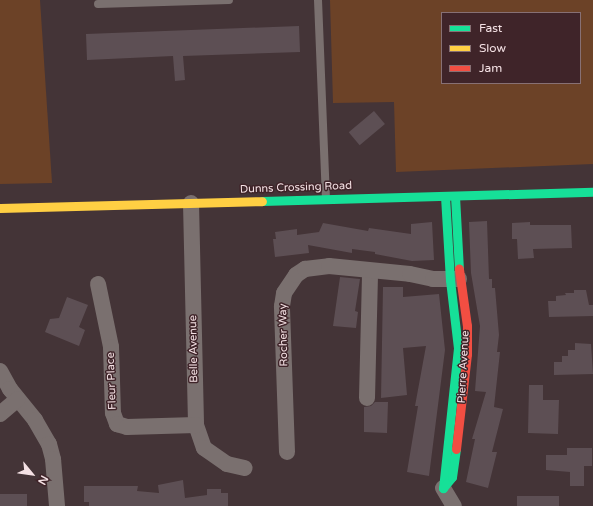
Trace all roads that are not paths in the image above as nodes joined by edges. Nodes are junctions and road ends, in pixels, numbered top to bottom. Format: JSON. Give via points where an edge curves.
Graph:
{"nodes":[{"id":1,"x":229,"y":0,"type":"edge"},
{"id":2,"x":318,"y":0,"type":"edge"},
{"id":3,"x":98,"y":4,"type":"dead end"},
{"id":4,"x":593,"y":192,"type":"edge"},
{"id":5,"x":450,"y":196,"type":"junction"},
{"id":6,"x":326,"y":199,"type":"junction"},
{"id":7,"x":191,"y":203,"type":"junction"},
{"id":8,"x":0,"y":208,"type":"edge"},
{"id":9,"x":370,"y":271,"type":"junction"},
{"id":10,"x":454,"y":280,"type":"junction"},
{"id":11,"x":98,"y":284,"type":"dead end"},
{"id":12,"x":0,"y":371,"type":"edge"},
{"id":13,"x":367,"y":398,"type":"dead end"},
{"id":14,"x":18,"y":399,"type":"junction"},
{"id":15,"x":0,"y":414,"type":"edge"},
{"id":16,"x":196,"y":425,"type":"junction"},
{"id":17,"x":287,"y":452,"type":"dead end"},
{"id":18,"x":244,"y":468,"type":"dead end"},
{"id":19,"x":443,"y":488,"type":"joint"},
{"id":20,"x":57,"y":506,"type":"edge"},
{"id":21,"x":454,"y":506,"type":"edge"}],
"edges":[{"from":1,"to":3,"type":"lane"},
{"from":2,"to":6,"type":"lane"},
{"from":4,"to":5,"type":"street","name":"Dunns Crossing Road"},
{"from":5,"to":6,"type":"street","name":"Dunns Crossing Road"},
{"from":5,"to":10,"type":"street","name":"Pierre Avenue"},
{"from":6,"to":7,"type":"street","name":"Dunns Crossing Road"},
{"from":7,"to":8,"type":"street","name":"Dunns Crossing Road"},
{"from":7,"to":16,"type":"street","name":"Belle Avenue"},
{"from":9,"to":10,"type":"street","name":"Rocher Way"},
{"from":9,"to":13,"type":"street"},
{"from":9,"to":17,"type":"street","name":"Rocher Way","via":[[342,266],[316,266],[296,274],[286,288],[282,306]]},
{"from":10,"to":19,"type":"street","name":"Pierre Avenue","via":[[458,348]]},
{"from":11,"to":16,"type":"street","name":"Fleur Place","via":[[111,348],[113,413],[117,424],[127,427]]},
{"from":12,"to":14,"type":"street"},
{"from":14,"to":15,"type":"street"},
{"from":14,"to":20,"type":"street","via":[[36,420],[49,444],[53,459]]},
{"from":16,"to":18,"type":"street","name":"Belle Avenue","via":[[204,448],[227,464]]},
{"from":19,"to":21,"type":"street","name":"Pierre Avenue"}]}
